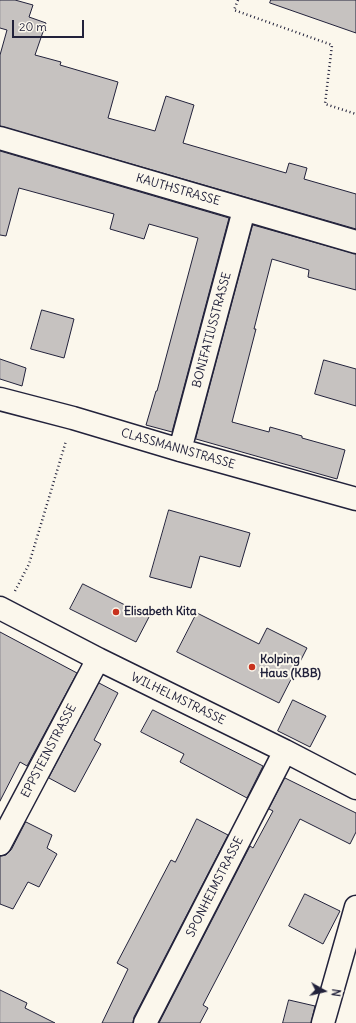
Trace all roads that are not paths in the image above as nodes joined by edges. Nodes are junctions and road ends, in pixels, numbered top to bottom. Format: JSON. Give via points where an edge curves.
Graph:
{"nodes":[{"id":1,"x":0,"y":138,"type":"edge"},
{"id":2,"x":244,"y":210,"type":"junction"},
{"id":3,"x":356,"y":242,"type":"edge"},
{"id":4,"x":0,"y":399,"type":"edge"},
{"id":5,"x":180,"y":450,"type":"junction"},
{"id":6,"x":356,"y":500,"type":"edge"},
{"id":7,"x":3,"y":610,"type":"edge"},
{"id":8,"x":98,"y":659,"type":"junction"},
{"id":9,"x":286,"y":751,"type":"junction"},
{"id":10,"x":356,"y":788,"type":"edge"},
{"id":11,"x":0,"y":844,"type":"edge"},
{"id":12,"x":356,"y":907,"type":"edge"},
{"id":13,"x":145,"y":1023,"type":"edge"},
{"id":14,"x":324,"y":1023,"type":"edge"}],
"edges":[{"from":1,"to":2,"type":"street","name":"KAUTHSTRASSE"},
{"from":2,"to":3,"type":"street","name":"KAUTHSTRASSE"},
{"from":2,"to":5,"type":"street","name":"BONIFATIUSSTRASSE"},
{"from":4,"to":5,"type":"street","name":"CLASSMANNSTRASSE"},
{"from":5,"to":6,"type":"street","name":"CLASSMANNSTRASSE"},
{"from":7,"to":8,"type":"street","name":"WILHELMSTRASSE"},
{"from":8,"to":9,"type":"street","name":"WILHELMSTRASSE"},
{"from":8,"to":11,"type":"street","name":"EPPSTEINSTRASSE"},
{"from":9,"to":10,"type":"street","name":"WILHELMSTRASSE"},
{"from":9,"to":13,"type":"street","name":"SPONHEIMSTRASSE"},
{"from":12,"to":14,"type":"street"}]}
